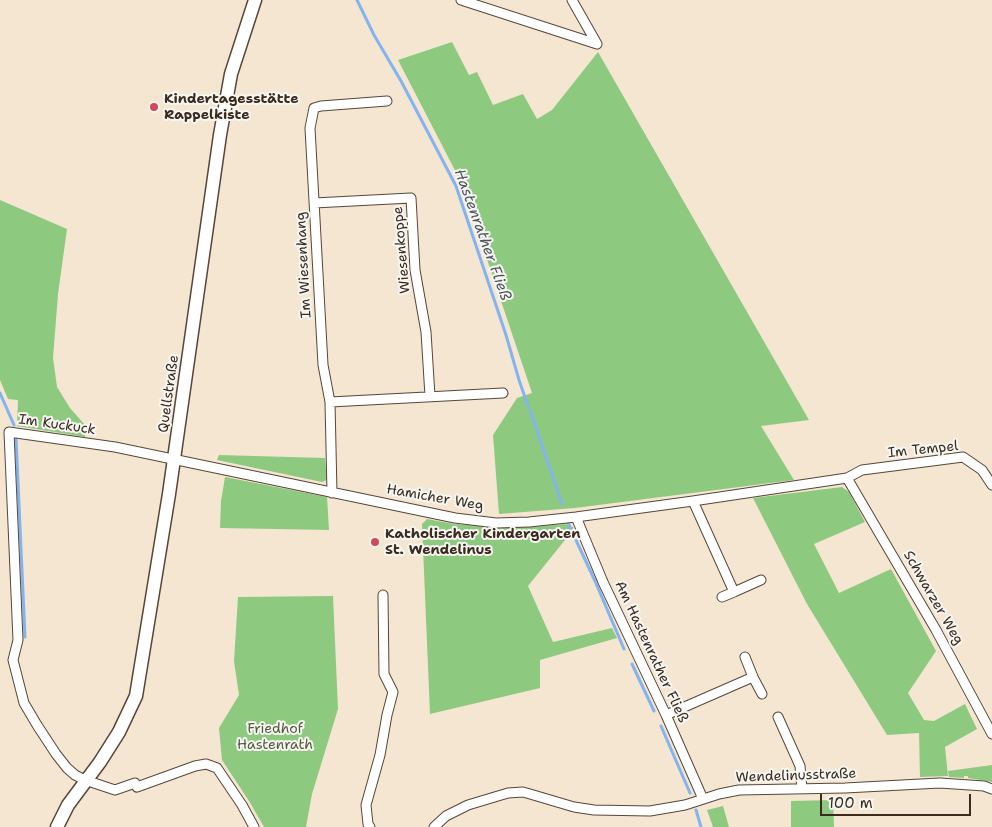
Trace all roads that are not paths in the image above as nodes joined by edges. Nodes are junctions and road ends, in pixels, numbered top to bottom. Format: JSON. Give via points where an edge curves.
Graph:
{"nodes":[{"id":1,"x":255,"y":0,"type":"edge"},
{"id":2,"x":461,"y":0,"type":"edge"},
{"id":3,"x":572,"y":0,"type":"edge"},
{"id":4,"x":386,"y":101,"type":"dead end"},
{"id":5,"x":314,"y":203,"type":"junction"},
{"id":6,"x":503,"y":393,"type":"dead end"},
{"id":7,"x":430,"y":396,"type":"junction"},
{"id":8,"x":330,"y":402,"type":"junction"},
{"id":9,"x":174,"y":459,"type":"junction"},
{"id":10,"x":847,"y":478,"type":"junction"},
{"id":11,"x":992,"y":485,"type":"edge"},
{"id":12,"x":332,"y":493,"type":"junction"},
{"id":13,"x":693,"y":501,"type":"junction"},
{"id":14,"x":576,"y":517,"type":"junction"},
{"id":15,"x":761,"y":580,"type":"dead end"},
{"id":16,"x":734,"y":592,"type":"junction"},
{"id":17,"x":383,"y":595,"type":"dead end"},
{"id":18,"x":722,"y":597,"type":"dead end"},
{"id":19,"x":745,"y":657,"type":"dead end"},
{"id":20,"x":753,"y":677,"type":"junction"},
{"id":21,"x":762,"y":694,"type":"dead end"},
{"id":22,"x":666,"y":715,"type":"junction"},
{"id":23,"x":778,"y":716,"type":"dead end"},
{"id":24,"x":992,"y":734,"type":"edge"},
{"id":25,"x":85,"y":780,"type":"junction"},
{"id":26,"x":802,"y":789,"type":"junction"},
{"id":27,"x":992,"y":789,"type":"edge"},
{"id":28,"x":703,"y":799,"type":"junction"},
{"id":29,"x":57,"y":827,"type":"edge"},
{"id":30,"x":254,"y":827,"type":"edge"},
{"id":31,"x":370,"y":827,"type":"edge"},
{"id":32,"x":434,"y":827,"type":"edge"}],
"edges":[{"from":1,"to":9,"type":"main road","name":"Quellstraße","via":[[231,74],[223,118]]},
{"from":2,"to":3,"type":"street","via":[[597,44]]},
{"from":4,"to":5,"type":"street","name":"Im Wiesenhang","via":[[314,108],[310,128]]},
{"from":5,"to":7,"type":"street","name":"Wiesenkoppe","via":[[411,198],[415,270],[426,332]]},
{"from":5,"to":8,"type":"street","name":"Im Wiesenhang","via":[[323,365]]},
{"from":6,"to":7,"type":"street"},
{"from":7,"to":8,"type":"street"},
{"from":8,"to":12,"type":"street","name":"Im Wiesenhang"},
{"from":9,"to":12,"type":"street","name":"Hamicher Weg"},
{"from":9,"to":25,"type":"main road","name":"Quellstraße","via":[[136,696],[119,732]]},
{"from":9,"to":25,"type":"street","name":"Im Kuckuck","via":[[9,432],[18,640],[13,660],[24,702],[37,725],[67,768]]},
{"from":10,"to":11,"type":"street","name":"Im Tempel","via":[[862,470],[963,457],[982,470]]},
{"from":10,"to":13,"type":"street","name":"Hamicher Weg"},
{"from":10,"to":24,"type":"street","name":"Schwarzer Weg","via":[[936,630]]},
{"from":12,"to":14,"type":"street","name":"Hamicher Weg","via":[[496,523]]},
{"from":13,"to":14,"type":"street","name":"Hamicher Weg"},
{"from":13,"to":16,"type":"street"},
{"from":14,"to":22,"type":"street","name":"Am Hastenrather Fließ"},
{"from":15,"to":16,"type":"street"},
{"from":16,"to":18,"type":"street"},
{"from":17,"to":31,"type":"street","via":[[384,674],[393,692],[366,805]]},
{"from":19,"to":20,"type":"street"},
{"from":20,"to":21,"type":"street"},
{"from":20,"to":22,"type":"street"},
{"from":22,"to":28,"type":"street","name":"Am Hastenrather Fließ"},
{"from":23,"to":26,"type":"street","via":[[800,766]]},
{"from":25,"to":29,"type":"main road","name":"Quellstraße"},
{"from":25,"to":30,"type":"street","via":[[115,790],[135,782],[137,787],[206,764],[217,768]]},
{"from":26,"to":27,"type":"street","name":"Wendelinusstraße","via":[[940,783]]},
{"from":26,"to":28,"type":"street","name":"Wendelinusstraße","via":[[739,790]]},
{"from":28,"to":32,"type":"street","name":"Wendelinusstraße","via":[[650,811],[594,810],[523,792],[508,793],[468,805],[446,816]]}]}
